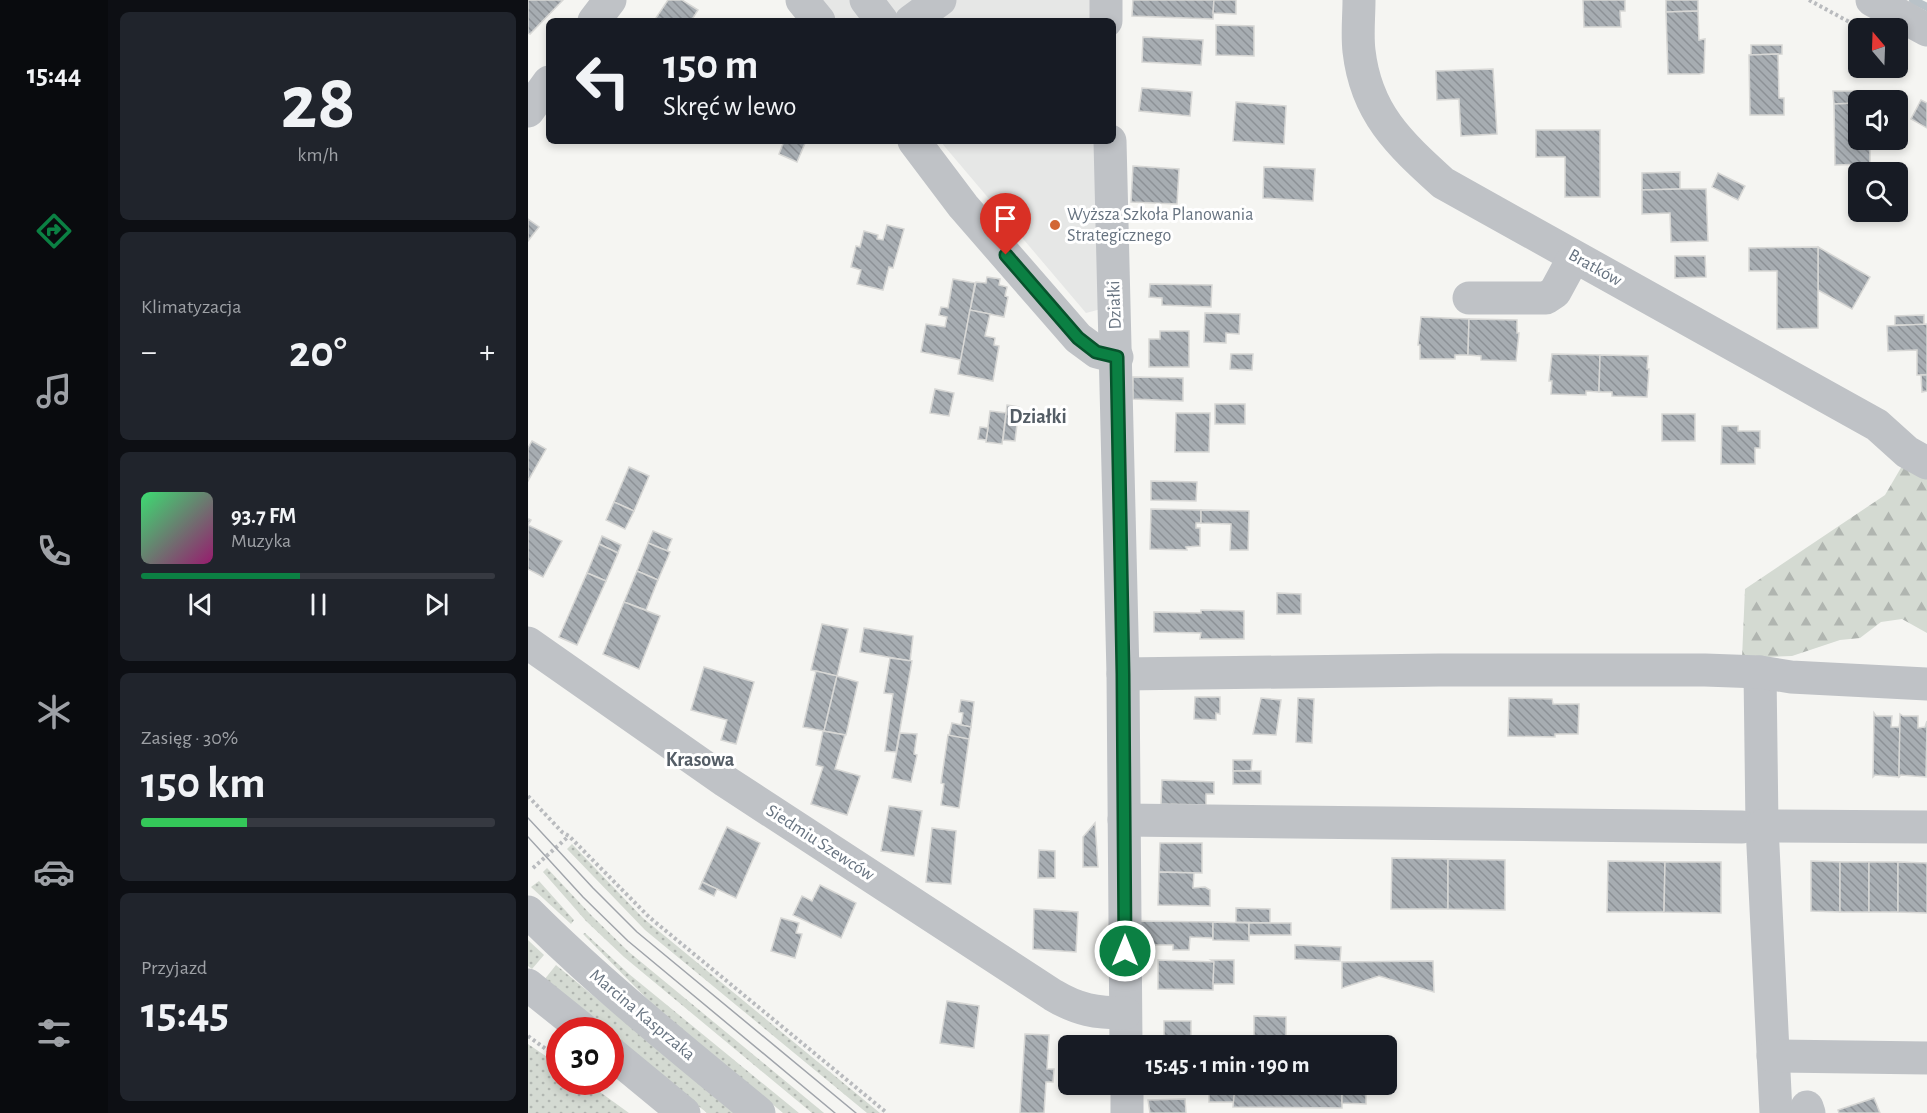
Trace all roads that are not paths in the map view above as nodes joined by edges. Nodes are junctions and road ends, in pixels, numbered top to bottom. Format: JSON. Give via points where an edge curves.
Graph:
{"nodes":[{"id":1,"x":610,"y":0,"type":"edge"},
{"id":2,"x":802,"y":0,"type":"edge"},
{"id":3,"x":866,"y":0,"type":"edge"},
{"id":4,"x":1106,"y":0,"type":"edge"},
{"id":5,"x":1359,"y":0,"type":"edge"},
{"id":6,"x":1872,"y":0,"type":"edge"},
{"id":7,"x":596,"y":18,"type":"edge"},
{"id":8,"x":817,"y":18,"type":"edge"},
{"id":9,"x":880,"y":18,"type":"edge"},
{"id":10,"x":1106,"y":18,"type":"edge"},
{"id":11,"x":1927,"y":30,"type":"edge"},
{"id":12,"x":546,"y":86,"type":"edge"},
{"id":13,"x":528,"y":111,"type":"edge"},
{"id":14,"x":916,"y":144,"type":"edge"},
{"id":15,"x":1110,"y":144,"type":"edge"},
{"id":16,"x":1574,"y":257,"type":"junction"},
{"id":17,"x":1470,"y":298,"type":"dead end"},
{"id":18,"x":1117,"y":357,"type":"junction"},
{"id":19,"x":1927,"y":464,"type":"edge"},
{"id":20,"x":528,"y":644,"type":"edge"},
{"id":21,"x":1760,"y":672,"type":"junction"},
{"id":22,"x":1123,"y":674,"type":"junction"},
{"id":23,"x":1927,"y":684,"type":"edge"},
{"id":24,"x":1124,"y":820,"type":"junction"},
{"id":25,"x":1752,"y":826,"type":"junction"},
{"id":26,"x":1927,"y":827,"type":"edge"},
{"id":27,"x":528,"y":912,"type":"edge"},
{"id":28,"x":528,"y":985,"type":"edge"},
{"id":29,"x":1125,"y":1013,"type":"junction"},
{"id":30,"x":568,"y":1017,"type":"edge"},
{"id":31,"x":1126,"y":1035,"type":"edge"},
{"id":32,"x":1927,"y":1058,"type":"edge"},
{"id":33,"x":624,"y":1064,"type":"edge"},
{"id":34,"x":1774,"y":1067,"type":"junction"},
{"id":35,"x":1927,"y":1080,"type":"edge"},
{"id":36,"x":1127,"y":1095,"type":"edge"},
{"id":37,"x":1797,"y":1111,"type":"edge"},
{"id":38,"x":684,"y":1113,"type":"edge"},
{"id":39,"x":759,"y":1113,"type":"edge"},
{"id":40,"x":1127,"y":1113,"type":"edge"}],
"edges":[{"from":1,"to":7,"type":"street"},
{"from":2,"to":8,"type":"street"},
{"from":3,"to":9,"type":"street"},
{"from":4,"to":10,"type":"street"},
{"from":5,"to":16,"type":"street","name":"Bratków","via":[[1363,75],[1379,116],[1393,134],[1443,183]]},
{"from":6,"to":11,"type":"street"},
{"from":12,"to":13,"type":"street"},
{"from":14,"to":18,"type":"street","via":[[963,206],[1078,338],[1096,352]]},
{"from":15,"to":18,"type":"street","name":"Działki"},
{"from":16,"to":17,"type":"street","via":[[1555,292],[1546,298]]},
{"from":16,"to":19,"type":"street","name":"Bratków","via":[[1877,425]]},
{"from":18,"to":22,"type":"street","name":"Działki"},
{"from":20,"to":29,"type":"street","name":"Siedmiu Szewców","via":[[725,781],[1053,995],[1088,1011]]},
{"from":21,"to":22,"type":"street","via":[[1439,670]]},
{"from":21,"to":23,"type":"street"},
{"from":21,"to":25,"type":"street"},
{"from":22,"to":24,"type":"street","name":"Działki"},
{"from":24,"to":25,"type":"street"},
{"from":24,"to":29,"type":"street","name":"Działki"},
{"from":25,"to":26,"type":"street"},
{"from":25,"to":34,"type":"street"},
{"from":27,"to":39,"type":"street","name":"Marcina Kasprzaka","via":[[644,1019]]},
{"from":28,"to":30,"type":"street"},
{"from":29,"to":31,"type":"street","name":"Działki"},
{"from":32,"to":34,"type":"street"},
{"from":33,"to":38,"type":"street"},
{"from":34,"to":35,"type":"street"},
{"from":34,"to":37,"type":"street"},
{"from":36,"to":40,"type":"street"}]}
